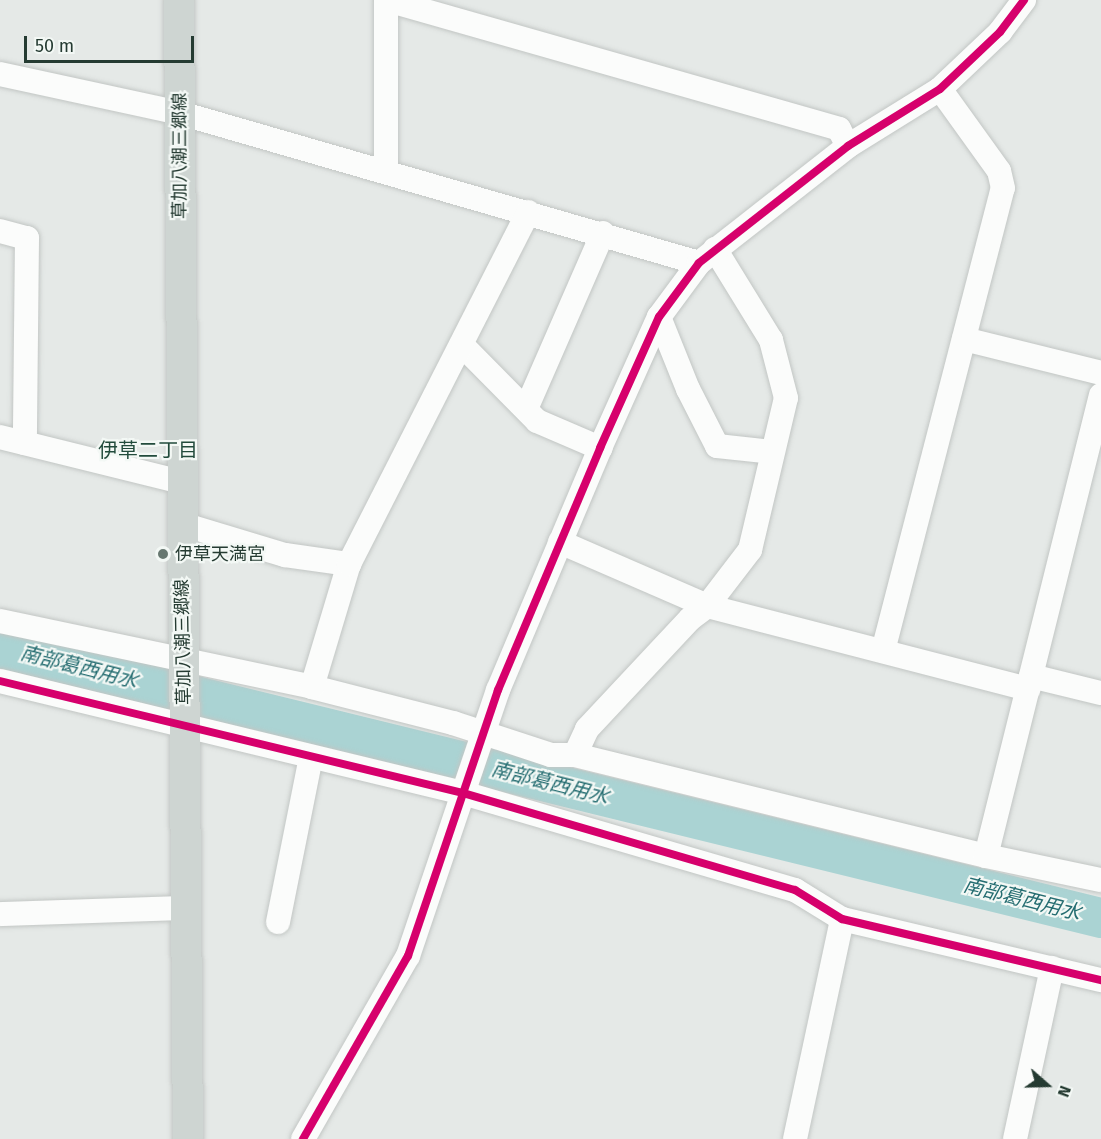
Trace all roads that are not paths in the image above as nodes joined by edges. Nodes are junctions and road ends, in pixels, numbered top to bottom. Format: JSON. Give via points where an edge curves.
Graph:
{"nodes":[{"id":1,"x":179,"y":0,"type":"edge"},
{"id":2,"x":387,"y":0,"type":"edge"},
{"id":3,"x":1024,"y":0,"type":"edge"},
{"id":4,"x":0,"y":74,"type":"edge"},
{"id":5,"x":940,"y":89,"type":"junction"},
{"id":6,"x":180,"y":113,"type":"junction"},
{"id":7,"x":848,"y":146,"type":"junction"},
{"id":8,"x":386,"y":171,"type":"junction"},
{"id":9,"x":528,"y":212,"type":"junction"},
{"id":10,"x":0,"y":231,"type":"edge"},
{"id":11,"x":603,"y":233,"type":"junction"},
{"id":12,"x":707,"y":256,"type":"junction"},
{"id":13,"x":659,"y":317,"type":"junction"},
{"id":14,"x":964,"y":339,"type":"junction"},
{"id":15,"x":462,"y":345,"type":"junction"},
{"id":16,"x":1101,"y":373,"type":"edge"},
{"id":17,"x":1101,"y":395,"type":"edge"},
{"id":18,"x":526,"y":409,"type":"junction"},
{"id":19,"x":0,"y":437,"type":"edge"},
{"id":20,"x":25,"y":443,"type":"junction"},
{"id":21,"x":600,"y":448,"type":"junction"},
{"id":22,"x":772,"y":452,"type":"junction"},
{"id":23,"x":182,"y":482,"type":"junction"},
{"id":24,"x":182,"y":524,"type":"junction"},
{"id":25,"x":560,"y":542,"type":"junction"},
{"id":26,"x":349,"y":564,"type":"junction"},
{"id":27,"x":707,"y":606,"type":"junction"},
{"id":28,"x":0,"y":621,"type":"edge"},
{"id":29,"x":884,"y":651,"type":"junction"},
{"id":30,"x":183,"y":667,"type":"junction"},
{"id":31,"x":0,"y":681,"type":"edge"},
{"id":32,"x":1029,"y":682,"type":"junction"},
{"id":33,"x":312,"y":687,"type":"junction"},
{"id":34,"x":1101,"y":693,"type":"edge"},
{"id":35,"x":185,"y":720,"type":"junction"},
{"id":36,"x":481,"y":741,"type":"junction"},
{"id":37,"x":574,"y":755,"type":"junction"},
{"id":38,"x":310,"y":757,"type":"junction"},
{"id":39,"x":464,"y":788,"type":"junction"},
{"id":40,"x":986,"y":856,"type":"junction"},
{"id":41,"x":1101,"y":880,"type":"edge"},
{"id":42,"x":185,"y":908,"type":"junction"},
{"id":43,"x":0,"y":914,"type":"edge"},
{"id":44,"x":842,"y":919,"type":"junction"},
{"id":45,"x":278,"y":922,"type":"dead end"},
{"id":46,"x":1052,"y":968,"type":"junction"},
{"id":47,"x":1101,"y":980,"type":"edge"},
{"id":48,"x":188,"y":1139,"type":"edge"},
{"id":49,"x":303,"y":1139,"type":"edge"},
{"id":50,"x":795,"y":1139,"type":"edge"},
{"id":51,"x":1015,"y":1139,"type":"edge"}],
"edges":[{"from":1,"to":6,"type":"main road","name":"草加八潮三郷線"},
{"from":2,"to":7,"type":"street","via":[[839,129]]},
{"from":2,"to":8,"type":"street"},
{"from":3,"to":5,"type":"street","via":[[994,39]]},
{"from":4,"to":6,"type":"street"},
{"from":5,"to":7,"type":"street"},
{"from":5,"to":14,"type":"street","via":[[999,171],[1003,188]]},
{"from":6,"to":8,"type":"street"},
{"from":6,"to":23,"type":"main road","name":"草加八潮三郷線"},
{"from":7,"to":12,"type":"street"},
{"from":8,"to":9,"type":"street"},
{"from":9,"to":11,"type":"street"},
{"from":9,"to":15,"type":"street"},
{"from":10,"to":20,"type":"street","via":[[27,238]]},
{"from":11,"to":12,"type":"street"},
{"from":11,"to":18,"type":"street"},
{"from":12,"to":13,"type":"street"},
{"from":12,"to":22,"type":"street","via":[[771,340],[786,398]]},
{"from":13,"to":21,"type":"street"},
{"from":13,"to":22,"type":"street","via":[[688,389],[717,446]]},
{"from":14,"to":16,"type":"street"},
{"from":14,"to":29,"type":"street"},
{"from":15,"to":18,"type":"street"},
{"from":15,"to":26,"type":"street"},
{"from":17,"to":32,"type":"street"},
{"from":18,"to":21,"type":"street","via":[[537,421]]},
{"from":19,"to":20,"type":"street"},
{"from":20,"to":23,"type":"street"},
{"from":21,"to":25,"type":"street"},
{"from":22,"to":27,"type":"street","via":[[750,550]]},
{"from":23,"to":24,"type":"main road","name":"草加八潮三郷線"},
{"from":24,"to":26,"type":"street","via":[[285,555]]},
{"from":24,"to":30,"type":"main road","name":"草加八潮三郷線"},
{"from":25,"to":27,"type":"street"},
{"from":25,"to":36,"type":"street","via":[[498,690]]},
{"from":26,"to":33,"type":"street"},
{"from":27,"to":29,"type":"street"},
{"from":27,"to":37,"type":"street","via":[[690,619],[587,729]]},
{"from":28,"to":30,"type":"street"},
{"from":29,"to":32,"type":"street"},
{"from":30,"to":33,"type":"street"},
{"from":30,"to":35,"type":"main road","name":"草加八潮三郷線"},
{"from":31,"to":35,"type":"street"},
{"from":32,"to":34,"type":"street"},
{"from":32,"to":40,"type":"street"},
{"from":33,"to":36,"type":"street"},
{"from":35,"to":38,"type":"street"},
{"from":35,"to":42,"type":"main road","name":"草加八潮三郷線"},
{"from":36,"to":37,"type":"street","via":[[550,755]]},
{"from":36,"to":39,"type":"street"},
{"from":37,"to":40,"type":"street"},
{"from":38,"to":39,"type":"street"},
{"from":38,"to":45,"type":"street"},
{"from":39,"to":44,"type":"street","via":[[795,890]]},
{"from":39,"to":49,"type":"street","via":[[408,956]]},
{"from":40,"to":41,"type":"street"},
{"from":42,"to":43,"type":"street"},
{"from":42,"to":48,"type":"main road","name":"草加八潮三郷線"},
{"from":44,"to":46,"type":"street"},
{"from":44,"to":50,"type":"street"},
{"from":46,"to":47,"type":"street"},
{"from":46,"to":51,"type":"street"}]}
